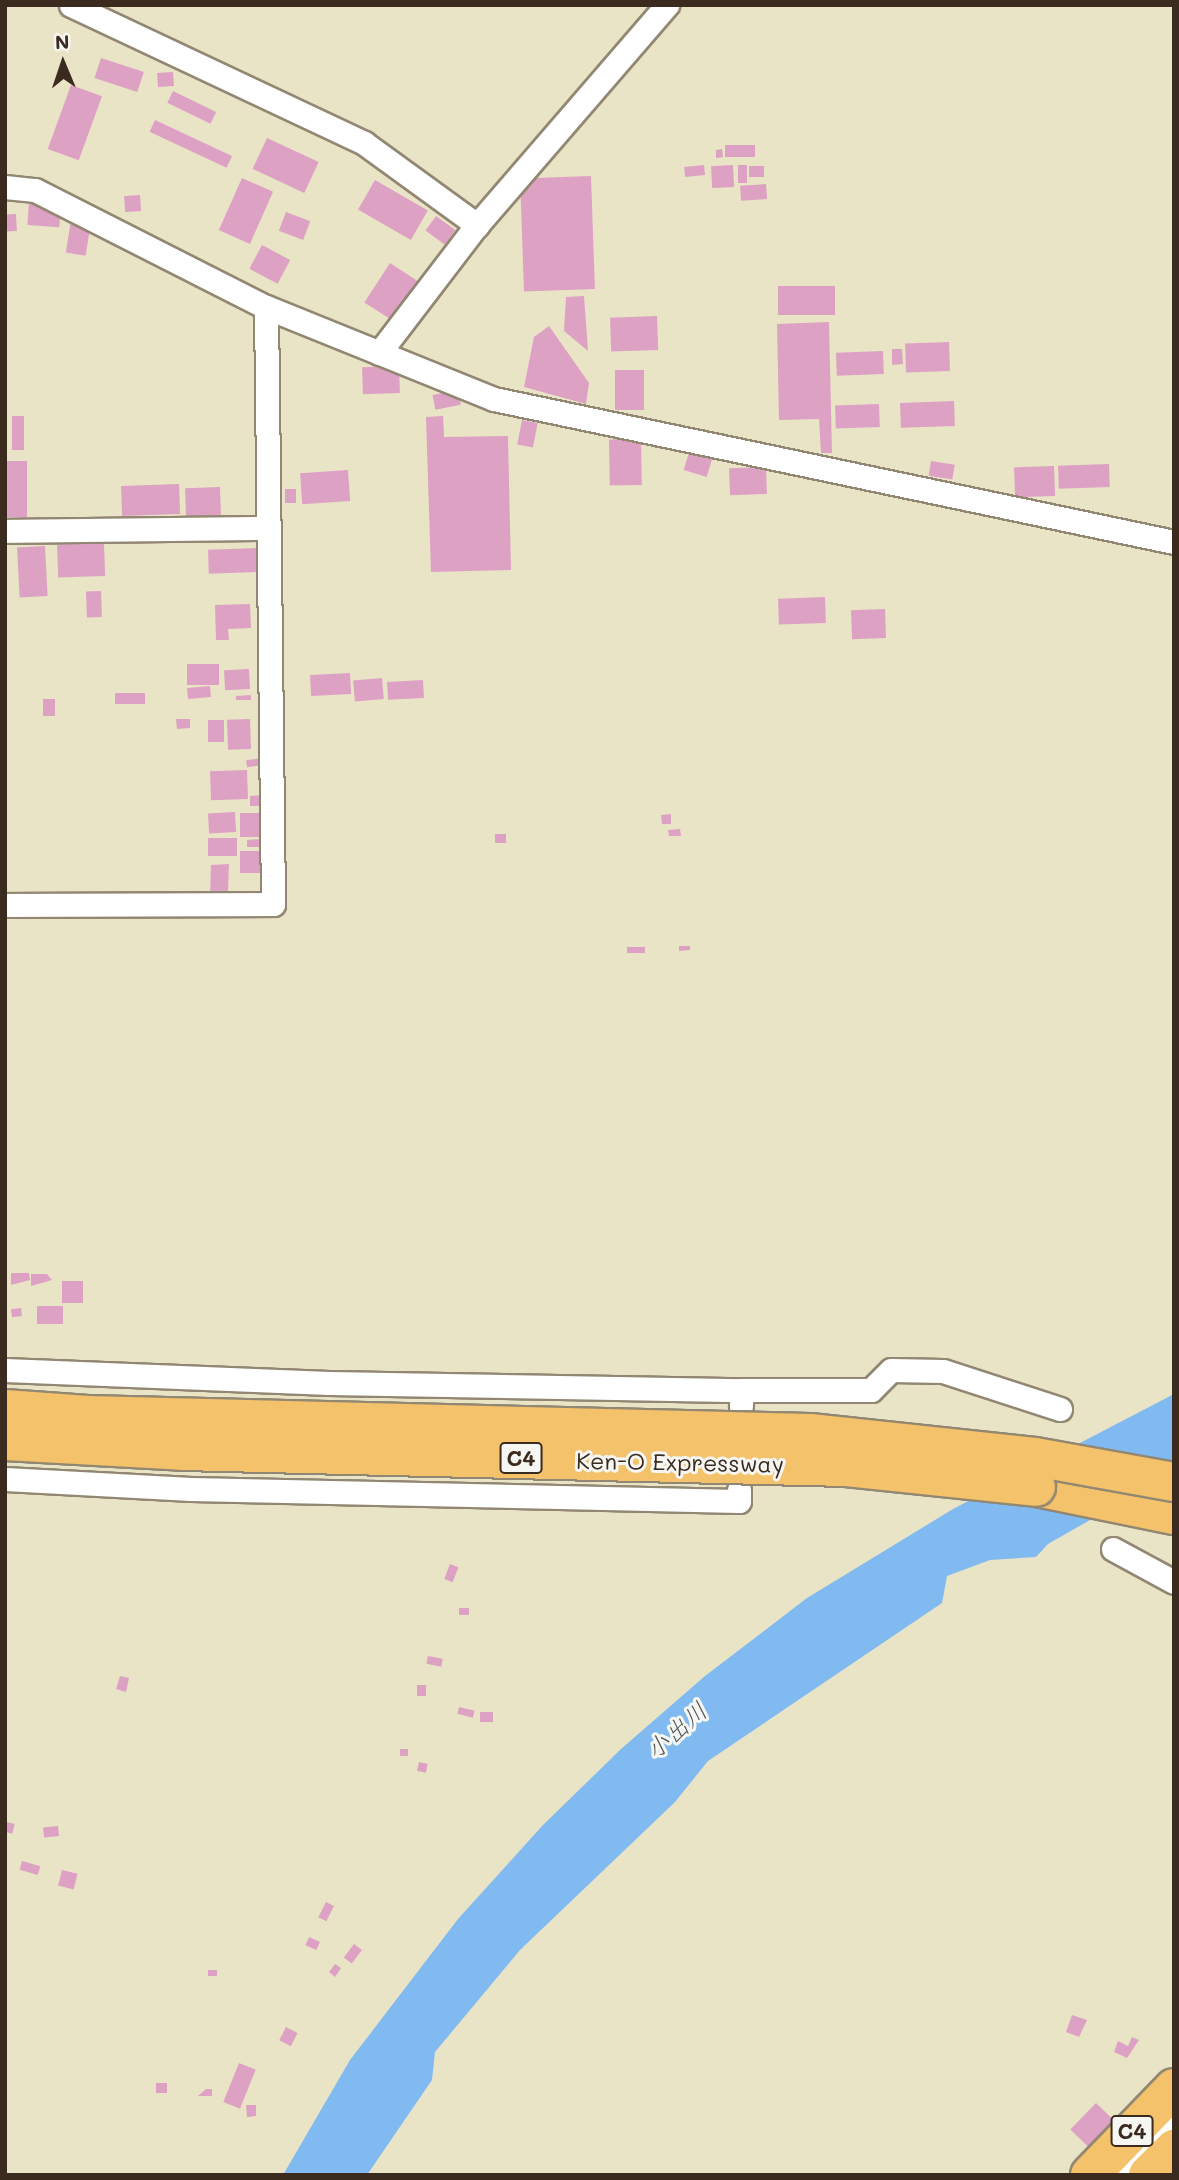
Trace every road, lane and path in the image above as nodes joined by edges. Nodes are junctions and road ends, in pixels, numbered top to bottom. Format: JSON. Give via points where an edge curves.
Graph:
{"nodes":[{"id":1,"x":71,"y":5,"type":"edge"},
{"id":2,"x":667,"y":5,"type":"edge"},
{"id":3,"x":5,"y":187,"type":"edge"},
{"id":4,"x":477,"y":225,"type":"junction"},
{"id":5,"x":266,"y":307,"type":"junction"},
{"id":6,"x":379,"y":353,"type":"junction"},
{"id":7,"x":267,"y":528,"type":"junction"},
{"id":8,"x":5,"y":530,"type":"edge"},
{"id":9,"x":1174,"y":542,"type":"edge"},
{"id":10,"x":5,"y":905,"type":"edge"},
{"id":11,"x":5,"y":1370,"type":"edge"},
{"id":12,"x":5,"y":1409,"type":"edge"},
{"id":13,"x":1060,"y":1409,"type":"dead end"},
{"id":14,"x":810,"y":1433,"type":"junction"},
{"id":15,"x":5,"y":1441,"type":"edge"},
{"id":16,"x":1174,"y":1463,"type":"edge"},
{"id":17,"x":5,"y":1479,"type":"edge"},
{"id":18,"x":1174,"y":1482,"type":"edge"},
{"id":19,"x":739,"y":1490,"type":"dead end"},
{"id":20,"x":1100,"y":1500,"type":"junction"},
{"id":21,"x":1174,"y":1515,"type":"edge"},
{"id":22,"x":1160,"y":1547,"type":"edge"},
{"id":23,"x":1113,"y":1549,"type":"dead end"},
{"id":24,"x":1174,"y":1582,"type":"edge"},
{"id":25,"x":1174,"y":2088,"type":"edge"},
{"id":26,"x":1174,"y":2124,"type":"edge"},
{"id":27,"x":1174,"y":2149,"type":"edge"},
{"id":28,"x":1090,"y":2175,"type":"edge"},
{"id":29,"x":1120,"y":2175,"type":"edge"},
{"id":30,"x":1148,"y":2175,"type":"edge"}],
"edges":[{"from":1,"to":4,"type":"street","via":[[364,143]]},
{"from":2,"to":4,"type":"street"},
{"from":3,"to":5,"type":"street","via":[[35,190]]},
{"from":4,"to":6,"type":"street"},
{"from":5,"to":6,"type":"street"},
{"from":5,"to":7,"type":"street"},
{"from":6,"to":9,"type":"street","via":[[494,399]]},
{"from":7,"to":8,"type":"street"},
{"from":7,"to":10,"type":"street","via":[[273,904]]},
{"from":11,"to":13,"type":"street","via":[[742,1398],[872,1390],[891,1370],[943,1371]]},
{"from":12,"to":14,"type":"highway","name":"Ken-O Expressway","number":"C4","bridge":true,"via":[[88,1415]]},
{"from":14,"to":16,"type":"highway","number":"C4","bridge":true,"via":[[904,1430],[1001,1437]]},
{"from":14,"to":18,"type":"highway","number":"C4","bridge":true,"via":[[1035,1457]]},
{"from":15,"to":20,"type":"highway","name":"Ken-O Expressway","number":"C4","bridge":true,"via":[[182,1451],[846,1467],[971,1478]]},
{"from":17,"to":19,"type":"street","via":[[191,1489],[725,1501],[739,1501]]},
{"from":20,"to":21,"type":"highway","number":"C4"},
{"from":20,"to":22,"type":"highway","number":"C4"},
{"from":22,"to":23,"type":"street"},
{"from":22,"to":24,"type":"street"},
{"from":25,"to":28,"type":"highway","number":"C4"},
{"from":26,"to":29,"type":"street"},
{"from":27,"to":30,"type":"highway"}]}
